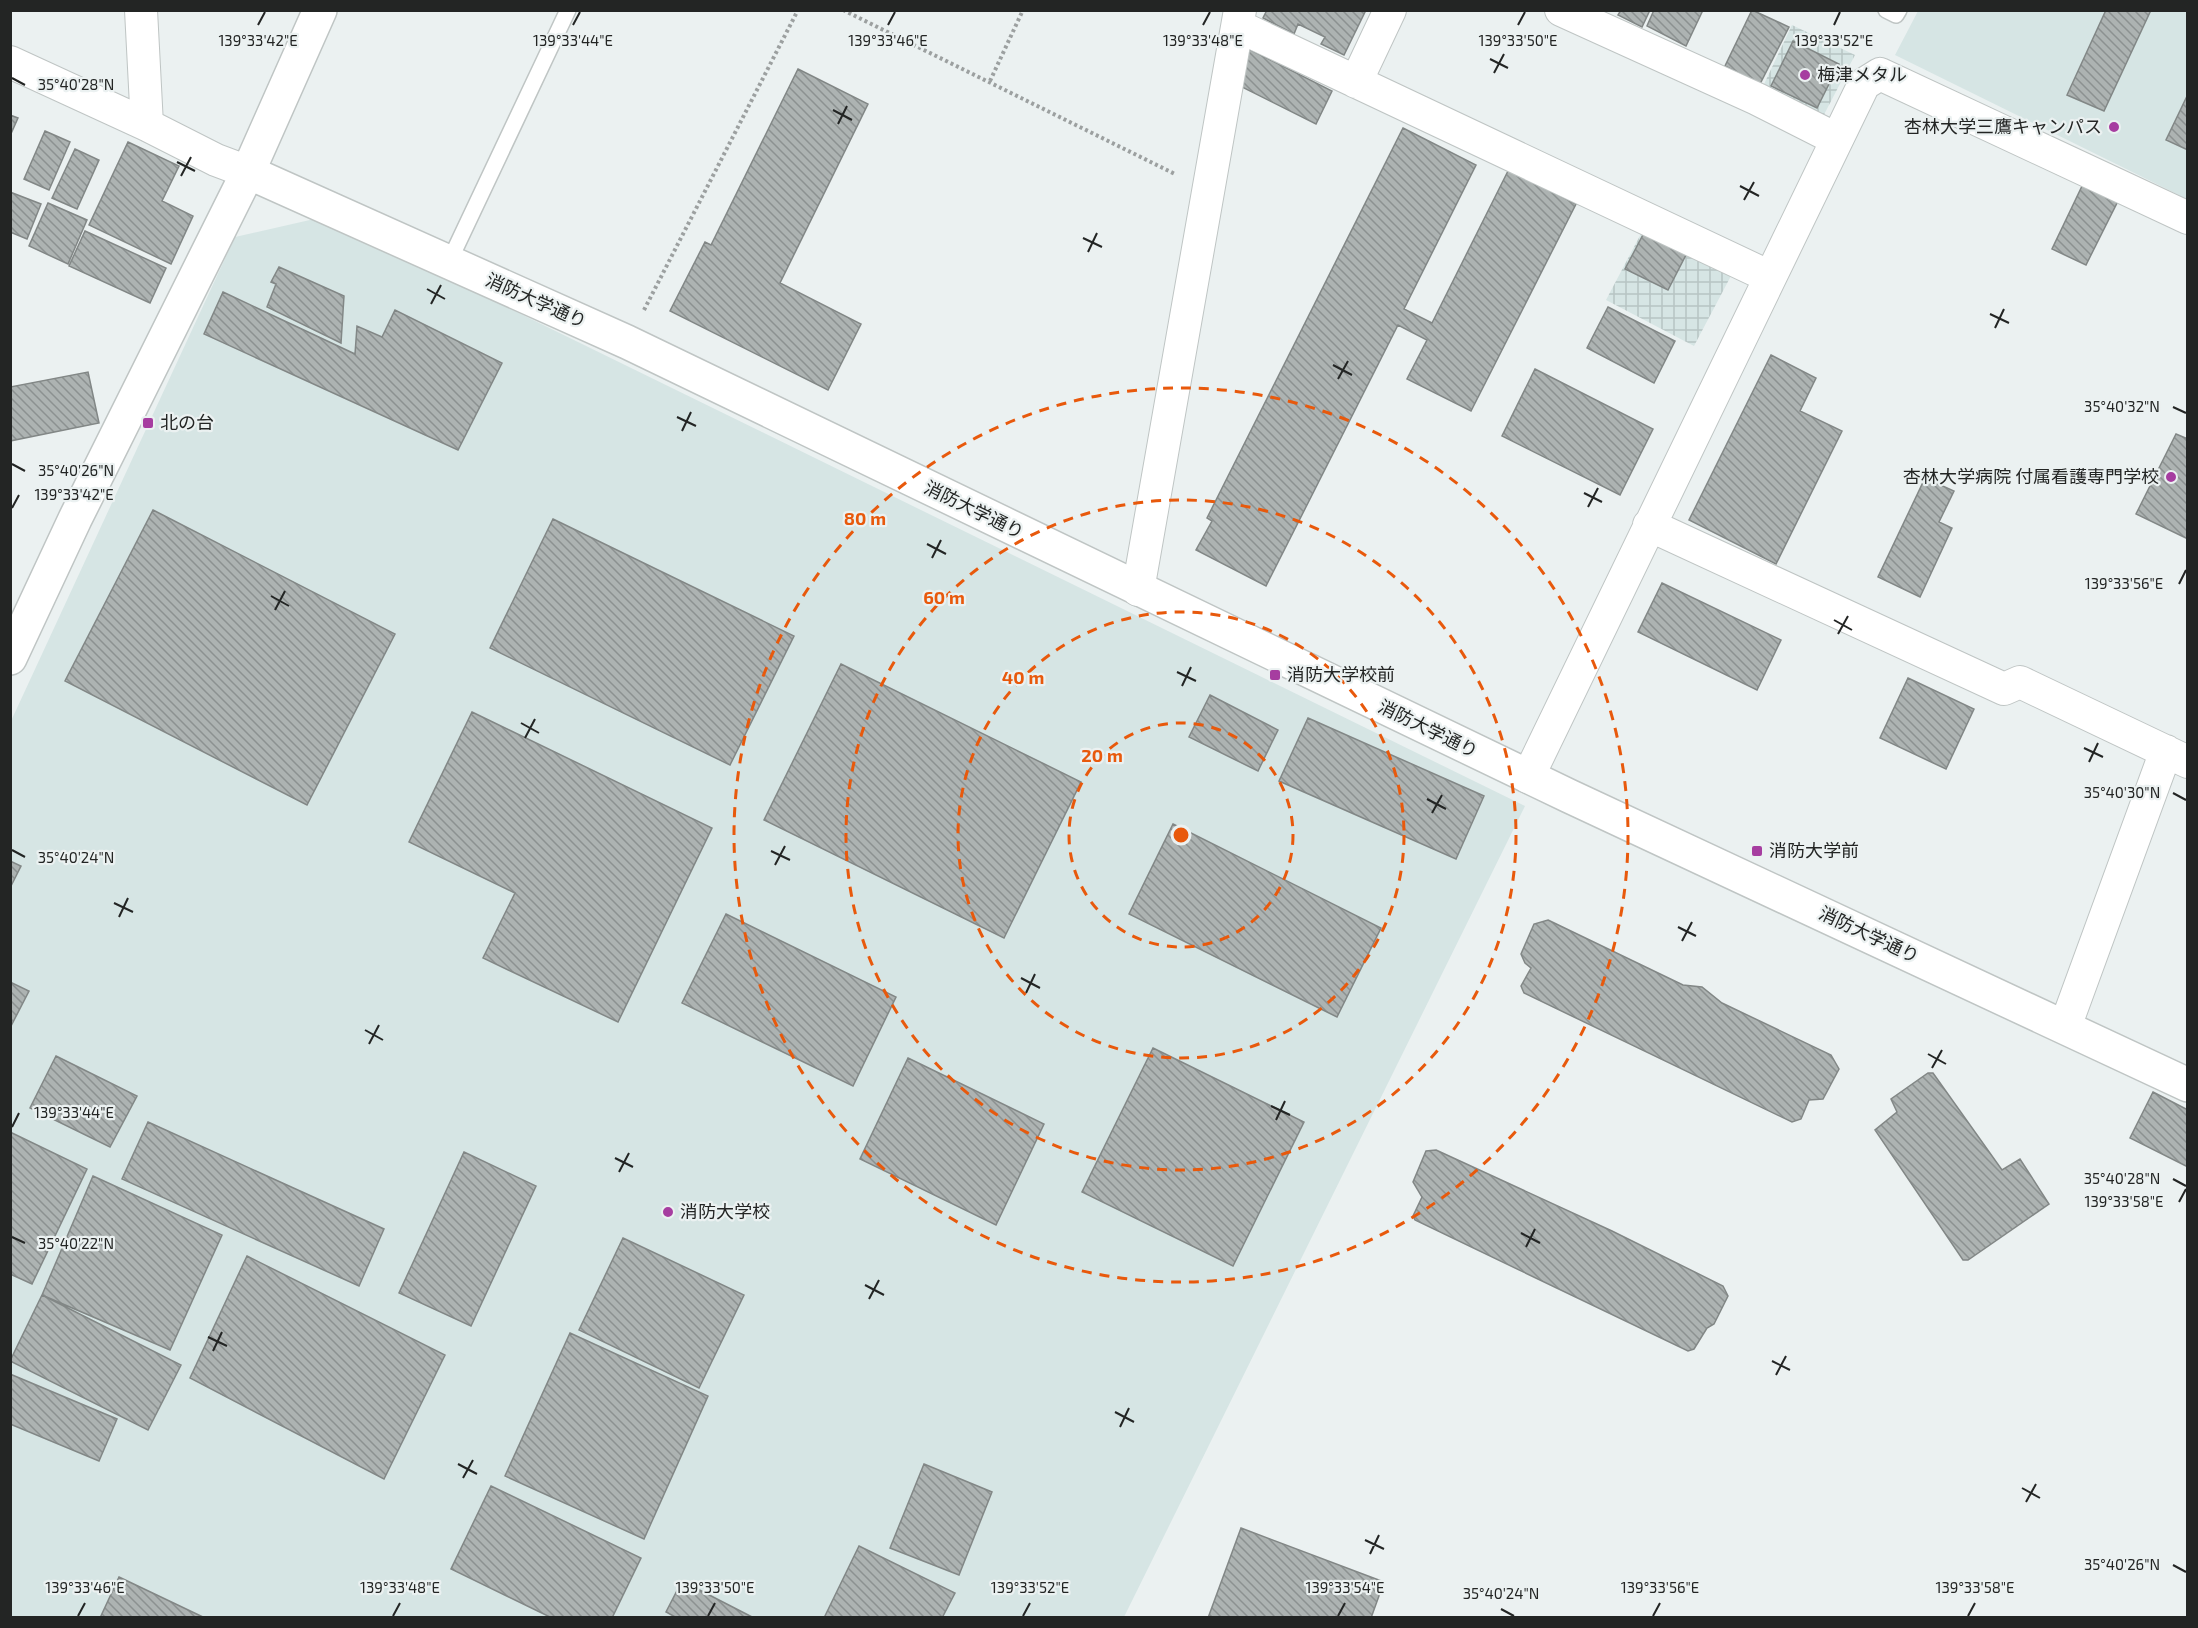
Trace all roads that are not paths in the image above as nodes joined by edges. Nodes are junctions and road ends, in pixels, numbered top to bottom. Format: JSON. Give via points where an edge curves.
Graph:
{"nodes":[{"id":1,"x":141,"y":10,"type":"edge"},
{"id":2,"x":320,"y":10,"type":"edge"},
{"id":3,"x":568,"y":10,"type":"edge"},
{"id":4,"x":1390,"y":10,"type":"edge"},
{"id":5,"x":1561,"y":10,"type":"edge"},
{"id":6,"x":1886,"y":10,"type":"edge"},
{"id":7,"x":1899,"y":10,"type":"edge"},
{"id":8,"x":1239,"y":18,"type":"edge"},
{"id":9,"x":10,"y":62,"type":"edge"},
{"id":10,"x":1356,"y":82,"type":"junction"},
{"id":11,"x":147,"y":125,"type":"junction"},
{"id":12,"x":1836,"y":139,"type":"junction"},
{"id":13,"x":248,"y":172,"type":"junction"},
{"id":14,"x":2187,"y":218,"type":"edge"},
{"id":15,"x":449,"y":262,"type":"junction"},
{"id":16,"x":1770,"y":277,"type":"junction"},
{"id":17,"x":1649,"y":525,"type":"junction"},
{"id":18,"x":1138,"y":590,"type":"junction"},
{"id":19,"x":10,"y":658,"type":"edge"},
{"id":20,"x":2177,"y":756,"type":"edge"},
{"id":21,"x":1528,"y":777,"type":"junction"},
{"id":22,"x":2065,"y":1027,"type":"junction"},
{"id":23,"x":2187,"y":1085,"type":"edge"}],
"edges":[{"from":1,"to":11,"type":"street"},
{"from":2,"to":13,"type":"street"},
{"from":3,"to":15,"type":"lane"},
{"from":4,"to":10,"type":"street"},
{"from":5,"to":12,"type":"street"},
{"from":6,"to":7,"type":"lane","via":[[1896,15]]},
{"from":8,"to":10,"type":"street"},
{"from":8,"to":18,"type":"street"},
{"from":9,"to":11,"type":"street"},
{"from":10,"to":16,"type":"street"},
{"from":11,"to":13,"type":"street"},
{"from":12,"to":14,"type":"street","via":[[1864,84],[1880,74]]},
{"from":12,"to":16,"type":"street"},
{"from":13,"to":15,"type":"street","name":"消防大学通り"},
{"from":13,"to":19,"type":"street"},
{"from":15,"to":18,"type":"street","name":"消防大学通り","via":[[627,342]]},
{"from":16,"to":17,"type":"street"},
{"from":17,"to":20,"type":"street","via":[[2004,689],[2020,682]]},
{"from":17,"to":21,"type":"street"},
{"from":18,"to":21,"type":"street","name":"消防大学通り"},
{"from":20,"to":22,"type":"street"},
{"from":21,"to":22,"type":"street","name":"消防大学通り"},
{"from":22,"to":23,"type":"street","name":"消防大学通り"}]}
